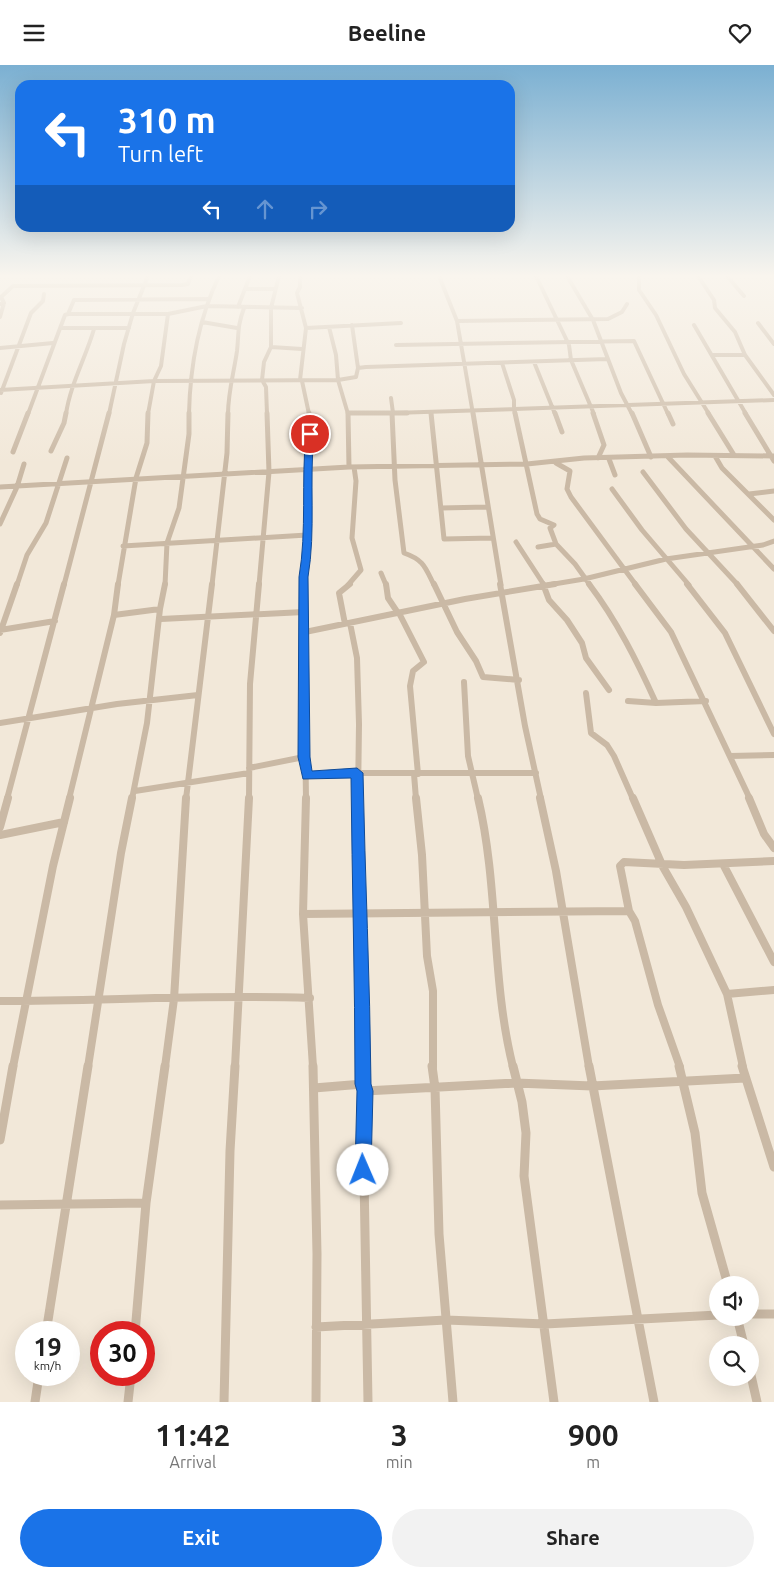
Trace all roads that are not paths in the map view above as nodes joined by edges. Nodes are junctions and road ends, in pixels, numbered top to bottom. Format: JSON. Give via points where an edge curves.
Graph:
{"nodes":[{"id":1,"x":21,"y":338,"type":"edge"},
{"id":2,"x":56,"y":338,"type":"edge"},
{"id":3,"x":91,"y":338,"type":"edge"},
{"id":4,"x":127,"y":338,"type":"edge"},
{"id":5,"x":165,"y":338,"type":"edge"},
{"id":6,"x":199,"y":338,"type":"edge"},
{"id":7,"x":237,"y":338,"type":"edge"},
{"id":8,"x":271,"y":338,"type":"edge"},
{"id":9,"x":304,"y":338,"type":"edge"},
{"id":10,"x":332,"y":338,"type":"edge"},
{"id":11,"x":354,"y":338,"type":"edge"},
{"id":12,"x":461,"y":338,"type":"edge"},
{"id":13,"x":667,"y":338,"type":"edge"},
{"id":14,"x":702,"y":338,"type":"edge"},
{"id":15,"x":737,"y":338,"type":"edge"},
{"id":16,"x":566,"y":341,"type":"junction"},
{"id":17,"x":602,"y":341,"type":"junction"},
{"id":18,"x":54,"y":343,"type":"junction"},
{"id":19,"x":462,"y":343,"type":"junction"},
{"id":20,"x":396,"y":345,"type":"dead end"},
{"id":21,"x":18,"y":346,"type":"junction"},
{"id":22,"x":0,"y":347,"type":"edge"},
{"id":23,"x":271,"y":347,"type":"junction"},
{"id":24,"x":302,"y":349,"type":"junction"},
{"id":25,"x":712,"y":355,"type":"junction"},
{"id":26,"x":745,"y":355,"type":"junction"},
{"id":27,"x":607,"y":359,"type":"junction"},
{"id":28,"x":571,"y":360,"type":"junction"},
{"id":29,"x":534,"y":361,"type":"junction"},
{"id":30,"x":465,"y":363,"type":"junction"},
{"id":31,"x":502,"y":363,"type":"junction"},
{"id":32,"x":358,"y":368,"type":"junction"},
{"id":33,"x":262,"y":380,"type":"junction"},
{"id":34,"x":301,"y":380,"type":"junction"},
{"id":35,"x":338,"y":380,"type":"junction"},
{"id":36,"x":154,"y":381,"type":"junction"},
{"id":37,"x":192,"y":382,"type":"junction"},
{"id":38,"x":230,"y":382,"type":"junction"},
{"id":39,"x":117,"y":384,"type":"junction"},
{"id":40,"x":75,"y":386,"type":"junction"},
{"id":41,"x":36,"y":387,"type":"junction"},
{"id":42,"x":1,"y":391,"type":"edge"},
{"id":43,"x":774,"y":395,"type":"edge"},
{"id":44,"x":391,"y":398,"type":"dead end"},
{"id":45,"x":738,"y":400,"type":"junction"},
{"id":46,"x":774,"y":400,"type":"edge"},
{"id":47,"x":701,"y":401,"type":"junction"},
{"id":48,"x":664,"y":404,"type":"junction"},
{"id":49,"x":629,"y":405,"type":"junction"},
{"id":50,"x":591,"y":407,"type":"junction"},
{"id":51,"x":553,"y":408,"type":"junction"},
{"id":52,"x":514,"y":409,"type":"junction"},
{"id":53,"x":472,"y":410,"type":"junction"},
{"id":54,"x":431,"y":412,"type":"junction"},
{"id":55,"x":348,"y":413,"type":"junction"},
{"id":56,"x":392,"y":413,"type":"junction"},
{"id":57,"x":674,"y":424,"type":"dead end"},
{"id":58,"x":562,"y":432,"type":"dead end"},
{"id":59,"x":51,"y":451,"type":"dead end"},
{"id":60,"x":13,"y":452,"type":"dead end"},
{"id":61,"x":734,"y":455,"type":"junction"},
{"id":62,"x":715,"y":456,"type":"junction"},
{"id":63,"x":772,"y":456,"type":"edge"},
{"id":64,"x":651,"y":457,"type":"junction"},
{"id":65,"x":668,"y":457,"type":"junction"},
{"id":66,"x":67,"y":458,"type":"dead end"},
{"id":67,"x":598,"y":458,"type":"junction"},
{"id":68,"x":609,"y":459,"type":"junction"},
{"id":69,"x":774,"y":461,"type":"edge"},
{"id":70,"x":556,"y":463,"type":"junction"},
{"id":71,"x":24,"y":464,"type":"dead end"},
{"id":72,"x":438,"y":465,"type":"junction"},
{"id":73,"x":481,"y":465,"type":"junction"},
{"id":74,"x":527,"y":465,"type":"junction"},
{"id":75,"x":395,"y":466,"type":"junction"},
{"id":76,"x":352,"y":467,"type":"junction"},
{"id":77,"x":306,"y":470,"type":"junction"},
{"id":78,"x":268,"y":472,"type":"junction"},
{"id":79,"x":643,"y":472,"type":"dead end"},
{"id":80,"x":225,"y":474,"type":"junction"},
{"id":81,"x":615,"y":475,"type":"dead end"},
{"id":82,"x":183,"y":476,"type":"junction"},
{"id":83,"x":136,"y":478,"type":"junction"},
{"id":84,"x":92,"y":481,"type":"junction"},
{"id":85,"x":58,"y":485,"type":"junction"},
{"id":86,"x":19,"y":486,"type":"junction"},
{"id":87,"x":0,"y":487,"type":"edge"},
{"id":88,"x":612,"y":489,"type":"dead end"},
{"id":89,"x":774,"y":491,"type":"edge"},
{"id":90,"x":749,"y":494,"type":"junction"},
{"id":91,"x":487,"y":507,"type":"junction"},
{"id":92,"x":441,"y":508,"type":"junction"},
{"id":93,"x":774,"y":519,"type":"edge"},
{"id":94,"x":0,"y":524,"type":"edge"},
{"id":95,"x":307,"y":535,"type":"junction"},
{"id":96,"x":262,"y":538,"type":"junction"},
{"id":97,"x":492,"y":538,"type":"junction"},
{"id":98,"x":218,"y":540,"type":"junction"},
{"id":99,"x":774,"y":541,"type":"edge"},
{"id":100,"x":516,"y":542,"type":"dead end"},
{"id":101,"x":167,"y":543,"type":"junction"},
{"id":102,"x":556,"y":544,"type":"junction"},
{"id":103,"x":123,"y":546,"type":"junction"},
{"id":104,"x":538,"y":547,"type":"dead end"},
{"id":105,"x":752,"y":547,"type":"junction"},
{"id":106,"x":708,"y":553,"type":"junction"},
{"id":107,"x":666,"y":559,"type":"junction"},
{"id":108,"x":624,"y":569,"type":"junction"},
{"id":109,"x":774,"y":569,"type":"edge"},
{"id":110,"x":381,"y":573,"type":"dead end"},
{"id":111,"x":584,"y":579,"type":"junction"},
{"id":112,"x":544,"y":585,"type":"junction"},
{"id":113,"x":503,"y":594,"type":"junction"},
{"id":114,"x":442,"y":604,"type":"junction"},
{"id":115,"x":160,"y":609,"type":"junction"},
{"id":116,"x":304,"y":613,"type":"junction"},
{"id":117,"x":399,"y":613,"type":"junction"},
{"id":118,"x":257,"y":614,"type":"junction"},
{"id":119,"x":114,"y":615,"type":"junction"},
{"id":120,"x":208,"y":617,"type":"junction"},
{"id":121,"x":161,"y":619,"type":"junction"},
{"id":122,"x":56,"y":621,"type":"junction"},
{"id":123,"x":347,"y":623,"type":"junction"},
{"id":124,"x":0,"y":631,"type":"edge"},
{"id":125,"x":774,"y":631,"type":"edge"},
{"id":126,"x":305,"y":632,"type":"junction"},
{"id":127,"x":519,"y":680,"type":"junction"},
{"id":128,"x":464,"y":682,"type":"dead end"},
{"id":129,"x":609,"y":690,"type":"dead end"},
{"id":130,"x":586,"y":693,"type":"dead end"},
{"id":131,"x":198,"y":695,"type":"junction"},
{"id":132,"x":150,"y":700,"type":"junction"},
{"id":133,"x":628,"y":701,"type":"dead end"},
{"id":134,"x":706,"y":701,"type":"junction"},
{"id":135,"x":656,"y":703,"type":"junction"},
{"id":136,"x":93,"y":708,"type":"junction"},
{"id":137,"x":30,"y":720,"type":"junction"},
{"id":138,"x":0,"y":723,"type":"edge"},
{"id":139,"x":774,"y":734,"type":"edge"},
{"id":140,"x":774,"y":755,"type":"edge"},
{"id":141,"x":304,"y":757,"type":"junction"},
{"id":142,"x":730,"y":757,"type":"junction"},
{"id":143,"x":249,"y":770,"type":"junction"},
{"id":144,"x":357,"y":773,"type":"junction"},
{"id":145,"x":536,"y":773,"type":"junction"},
{"id":146,"x":473,"y":774,"type":"junction"},
{"id":147,"x":416,"y":775,"type":"junction"},
{"id":148,"x":307,"y":776,"type":"junction"},
{"id":149,"x":187,"y":781,"type":"junction"},
{"id":150,"x":135,"y":791,"type":"junction"},
{"id":151,"x":64,"y":822,"type":"junction"},
{"id":152,"x":0,"y":827,"type":"edge"},
{"id":153,"x":0,"y":835,"type":"edge"},
{"id":154,"x":774,"y":847,"type":"edge"},
{"id":155,"x":774,"y":861,"type":"edge"},
{"id":156,"x":723,"y":864,"type":"junction"},
{"id":157,"x":663,"y":867,"type":"junction"},
{"id":158,"x":629,"y":911,"type":"junction"},
{"id":159,"x":358,"y":912,"type":"junction"},
{"id":160,"x":424,"y":912,"type":"junction"},
{"id":161,"x":303,"y":914,"type":"junction"},
{"id":162,"x":492,"y":914,"type":"junction"},
{"id":163,"x":563,"y":915,"type":"junction"},
{"id":164,"x":774,"y":962,"type":"edge"},
{"id":165,"x":774,"y":990,"type":"edge"},
{"id":166,"x":727,"y":993,"type":"junction"},
{"id":167,"x":240,"y":995,"type":"junction"},
{"id":168,"x":174,"y":999,"type":"junction"},
{"id":169,"x":310,"y":999,"type":"junction"},
{"id":170,"x":0,"y":1001,"type":"edge"},
{"id":171,"x":25,"y":1001,"type":"junction"},
{"id":172,"x":99,"y":1001,"type":"junction"},
{"id":173,"x":745,"y":1078,"type":"junction"},
{"id":174,"x":684,"y":1080,"type":"junction"},
{"id":175,"x":516,"y":1083,"type":"junction"},
{"id":176,"x":592,"y":1086,"type":"junction"},
{"id":177,"x":364,"y":1087,"type":"junction"},
{"id":178,"x":314,"y":1088,"type":"junction"},
{"id":179,"x":435,"y":1088,"type":"junction"},
{"id":180,"x":0,"y":1140,"type":"edge"},
{"id":181,"x":774,"y":1167,"type":"edge"},
{"id":182,"x":146,"y":1203,"type":"junction"},
{"id":183,"x":68,"y":1204,"type":"junction"},
{"id":184,"x":0,"y":1205,"type":"edge"},
{"id":185,"x":725,"y":1276,"type":"edge"},
{"id":186,"x":759,"y":1314,"type":"edge"},
{"id":187,"x":774,"y":1314,"type":"edge"},
{"id":188,"x":709,"y":1315,"type":"edge"},
{"id":189,"x":640,"y":1319,"type":"junction"},
{"id":190,"x":446,"y":1320,"type":"junction"},
{"id":191,"x":48,"y":1321,"type":"edge"},
{"id":192,"x":136,"y":1321,"type":"edge"},
{"id":193,"x":545,"y":1324,"type":"junction"},
{"id":194,"x":368,"y":1325,"type":"junction"},
{"id":195,"x":316,"y":1327,"type":"junction"},
{"id":196,"x":37,"y":1386,"type":"edge"},
{"id":197,"x":130,"y":1386,"type":"edge"},
{"id":198,"x":753,"y":1386,"type":"edge"},
{"id":199,"x":35,"y":1402,"type":"edge"},
{"id":200,"x":128,"y":1402,"type":"edge"},
{"id":201,"x":224,"y":1402,"type":"edge"},
{"id":202,"x":316,"y":1402,"type":"edge"},
{"id":203,"x":368,"y":1402,"type":"edge"},
{"id":204,"x":453,"y":1402,"type":"edge"},
{"id":205,"x":554,"y":1402,"type":"edge"},
{"id":206,"x":654,"y":1402,"type":"edge"},
{"id":207,"x":757,"y":1402,"type":"edge"}],
"edges":[{"from":1,"to":21,"type":"street"},
{"from":2,"to":18,"type":"street"},
{"from":3,"to":40,"type":"street"},
{"from":4,"to":39,"type":"street"},
{"from":5,"to":36,"type":"street","via":[[161,366]]},
{"from":6,"to":37,"type":"street"},
{"from":7,"to":38,"type":"street"},
{"from":8,"to":23,"type":"street"},
{"from":9,"to":24,"type":"street"},
{"from":10,"to":35,"type":"street"},
{"from":11,"to":32,"type":"street"},
{"from":12,"to":19,"type":"street"},
{"from":13,"to":47,"type":"street"},
{"from":14,"to":25,"type":"street"},
{"from":15,"to":26,"type":"street"},
{"from":16,"to":17,"type":"street"},
{"from":16,"to":19,"type":"street"},
{"from":16,"to":28,"type":"street"},
{"from":17,"to":27,"type":"street"},
{"from":17,"to":48,"type":"street","via":[[635,342]]},
{"from":18,"to":21,"type":"street"},
{"from":18,"to":41,"type":"street"},
{"from":19,"to":20,"type":"street"},
{"from":19,"to":30,"type":"street"},
{"from":21,"to":22,"type":"street"},
{"from":21,"to":42,"type":"street"},
{"from":23,"to":24,"type":"street"},
{"from":23,"to":33,"type":"street","via":[[264,362]]},
{"from":24,"to":34,"type":"street"},
{"from":25,"to":26,"type":"street"},
{"from":25,"to":45,"type":"street"},
{"from":26,"to":43,"type":"street"},
{"from":27,"to":28,"type":"street"},
{"from":27,"to":49,"type":"street"},
{"from":28,"to":29,"type":"street"},
{"from":28,"to":50,"type":"street"},
{"from":29,"to":31,"type":"street"},
{"from":29,"to":51,"type":"street"},
{"from":30,"to":31,"type":"street"},
{"from":30,"to":32,"type":"street"},
{"from":30,"to":53,"type":"street"},
{"from":31,"to":52,"type":"street"},
{"from":32,"to":35,"type":"street","via":[[356,377]]},
{"from":33,"to":34,"type":"street"},
{"from":33,"to":38,"type":"street"},
{"from":33,"to":78,"type":"street","via":[[266,387]]},
{"from":34,"to":35,"type":"street"},
{"from":34,"to":77,"type":"street","via":[[306,390],[310,423]]},
{"from":35,"to":55,"type":"street"},
{"from":36,"to":37,"type":"street"},
{"from":36,"to":39,"type":"street"},
{"from":36,"to":83,"type":"street","via":[[146,423],[147,443]]},
{"from":37,"to":38,"type":"street"},
{"from":37,"to":82,"type":"street"},
{"from":38,"to":80,"type":"street"},
{"from":39,"to":40,"type":"street"},
{"from":39,"to":84,"type":"street"},
{"from":40,"to":41,"type":"street"},
{"from":40,"to":59,"type":"street"},
{"from":41,"to":42,"type":"street"},
{"from":41,"to":60,"type":"street"},
{"from":44,"to":56,"type":"street"},
{"from":45,"to":46,"type":"street"},
{"from":45,"to":47,"type":"street"},
{"from":45,"to":63,"type":"street"},
{"from":47,"to":48,"type":"street"},
{"from":47,"to":61,"type":"street"},
{"from":48,"to":49,"type":"street"},
{"from":48,"to":57,"type":"street"},
{"from":49,"to":50,"type":"street"},
{"from":49,"to":64,"type":"street"},
{"from":50,"to":51,"type":"street"},
{"from":50,"to":67,"type":"street","via":[[604,445]]},
{"from":51,"to":52,"type":"street"},
{"from":51,"to":58,"type":"street"},
{"from":52,"to":53,"type":"street"},
{"from":52,"to":74,"type":"street"},
{"from":53,"to":54,"type":"street"},
{"from":53,"to":73,"type":"street"},
{"from":54,"to":56,"type":"street"},
{"from":54,"to":72,"type":"street"},
{"from":55,"to":56,"type":"street"},
{"from":55,"to":76,"type":"street"},
{"from":56,"to":75,"type":"street"},
{"from":61,"to":62,"type":"street"},
{"from":61,"to":63,"type":"street"},
{"from":62,"to":65,"type":"street"},
{"from":62,"to":90,"type":"street","via":[[722,468]]},
{"from":63,"to":69,"type":"street"},
{"from":64,"to":65,"type":"street"},
{"from":64,"to":68,"type":"street"},
{"from":65,"to":105,"type":"street"},
{"from":66,"to":85,"type":"street"},
{"from":67,"to":68,"type":"street"},
{"from":67,"to":70,"type":"street"},
{"from":68,"to":81,"type":"street"},
{"from":70,"to":74,"type":"street"},
{"from":70,"to":108,"type":"street","via":[[570,471],[566,489]]},
{"from":71,"to":86,"type":"street"},
{"from":72,"to":73,"type":"street"},
{"from":72,"to":75,"type":"street"},
{"from":72,"to":92,"type":"street"},
{"from":73,"to":74,"type":"street"},
{"from":73,"to":91,"type":"street"},
{"from":74,"to":102,"type":"street","via":[[537,514],[540,519],[554,525],[550,528]]},
{"from":75,"to":76,"type":"street"},
{"from":75,"to":114,"type":"street","via":[[404,553],[424,564]]},
{"from":76,"to":77,"type":"street"},
{"from":76,"to":123,"type":"street","via":[[356,481],[352,538],[360,570],[339,593]]},
{"from":77,"to":78,"type":"street"},
{"from":77,"to":95,"type":"street"},
{"from":78,"to":80,"type":"street"},
{"from":78,"to":96,"type":"street"},
{"from":79,"to":106,"type":"street"},
{"from":80,"to":82,"type":"street"},
{"from":80,"to":98,"type":"street"},
{"from":82,"to":83,"type":"street"},
{"from":82,"to":101,"type":"street","via":[[178,508]]},
{"from":83,"to":84,"type":"street"},
{"from":83,"to":103,"type":"street"},
{"from":84,"to":85,"type":"street"},
{"from":84,"to":122,"type":"street"},
{"from":85,"to":86,"type":"street"},
{"from":85,"to":124,"type":"street","via":[[46,523],[27,555]]},
{"from":86,"to":87,"type":"street"},
{"from":86,"to":94,"type":"street"},
{"from":88,"to":107,"type":"street"},
{"from":89,"to":90,"type":"street"},
{"from":90,"to":93,"type":"street"},
{"from":91,"to":92,"type":"street"},
{"from":91,"to":97,"type":"street"},
{"from":92,"to":97,"type":"street","via":[[444,539]]},
{"from":95,"to":96,"type":"street"},
{"from":95,"to":116,"type":"street"},
{"from":96,"to":98,"type":"street"},
{"from":96,"to":118,"type":"street"},
{"from":97,"to":113,"type":"street"},
{"from":98,"to":101,"type":"street"},
{"from":98,"to":120,"type":"street"},
{"from":99,"to":105,"type":"street"},
{"from":100,"to":112,"type":"street"},
{"from":101,"to":103,"type":"street"},
{"from":101,"to":115,"type":"street","via":[[165,586]]},
{"from":102,"to":104,"type":"street"},
{"from":102,"to":111,"type":"street","via":[[576,564]]},
{"from":103,"to":119,"type":"street"},
{"from":105,"to":106,"type":"street"},
{"from":105,"to":109,"type":"street"},
{"from":106,"to":107,"type":"street"},
{"from":106,"to":125,"type":"street","via":[[749,597]]},
{"from":107,"to":108,"type":"street"},
{"from":107,"to":139,"type":"street","via":[[725,633]]},
{"from":108,"to":111,"type":"street"},
{"from":108,"to":134,"type":"street","via":[[671,632]]},
{"from":110,"to":117,"type":"street","via":[[388,598]]},
{"from":111,"to":112,"type":"street"},
{"from":111,"to":135,"type":"street","via":[[609,611],[630,647]]},
{"from":112,"to":113,"type":"street"},
{"from":112,"to":129,"type":"street","via":[[549,600],[567,620],[582,643],[586,658]]},
{"from":113,"to":114,"type":"street"},
{"from":113,"to":127,"type":"street"},
{"from":114,"to":117,"type":"street"},
{"from":114,"to":127,"type":"street","via":[[483,677]]},
{"from":115,"to":119,"type":"street"},
{"from":115,"to":121,"type":"street"},
{"from":116,"to":118,"type":"street"},
{"from":116,"to":126,"type":"street"},
{"from":117,"to":123,"type":"street"},
{"from":117,"to":147,"type":"street","via":[[424,662],[413,671],[410,686]]},
{"from":118,"to":120,"type":"street"},
{"from":118,"to":143,"type":"street","via":[[250,684]]},
{"from":119,"to":136,"type":"street"},
{"from":120,"to":121,"type":"street"},
{"from":120,"to":131,"type":"street"},
{"from":121,"to":132,"type":"street"},
{"from":122,"to":124,"type":"street"},
{"from":122,"to":137,"type":"street"},
{"from":123,"to":126,"type":"street"},
{"from":123,"to":144,"type":"street","via":[[355,637],[359,723]]},
{"from":126,"to":141,"type":"street"},
{"from":127,"to":145,"type":"street"},
{"from":128,"to":146,"type":"street","via":[[468,756]]},
{"from":130,"to":157,"type":"street","via":[[591,733],[607,745],[614,756]]},
{"from":131,"to":132,"type":"street"},
{"from":131,"to":149,"type":"street"},
{"from":132,"to":136,"type":"street"},
{"from":132,"to":150,"type":"street"},
{"from":133,"to":135,"type":"street"},
{"from":134,"to":135,"type":"street"},
{"from":134,"to":142,"type":"street"},
{"from":136,"to":137,"type":"street"},
{"from":136,"to":151,"type":"street"},
{"from":137,"to":138,"type":"street"},
{"from":137,"to":152,"type":"street"},
{"from":140,"to":142,"type":"street"},
{"from":141,"to":143,"type":"street"},
{"from":141,"to":148,"type":"street"},
{"from":142,"to":154,"type":"street","via":[[764,834]]},
{"from":143,"to":149,"type":"street"},
{"from":143,"to":167,"type":"street"},
{"from":144,"to":147,"type":"street"},
{"from":144,"to":148,"type":"street"},
{"from":144,"to":159,"type":"street"},
{"from":145,"to":146,"type":"street"},
{"from":145,"to":163,"type":"street"},
{"from":146,"to":147,"type":"street"},
{"from":146,"to":162,"type":"street"},
{"from":147,"to":160,"type":"street"},
{"from":148,"to":161,"type":"street"},
{"from":149,"to":150,"type":"street"},
{"from":149,"to":168,"type":"street"},
{"from":150,"to":172,"type":"street","via":[[121,853]]},
{"from":151,"to":153,"type":"street"},
{"from":151,"to":171,"type":"street"},
{"from":155,"to":156,"type":"street","via":[[760,859]]},
{"from":156,"to":157,"type":"street"},
{"from":156,"to":164,"type":"street"},
{"from":157,"to":158,"type":"street","via":[[624,863],[620,866]]},
{"from":157,"to":166,"type":"street"},
{"from":158,"to":163,"type":"street"},
{"from":158,"to":174,"type":"street"},
{"from":159,"to":160,"type":"street"},
{"from":159,"to":161,"type":"street"},
{"from":159,"to":177,"type":"street"},
{"from":160,"to":162,"type":"street"},
{"from":160,"to":179,"type":"street","via":[[432,991]]},
{"from":161,"to":169,"type":"street"},
{"from":162,"to":163,"type":"street"},
{"from":162,"to":175,"type":"street","via":[[504,1032]]},
{"from":163,"to":176,"type":"street"},
{"from":165,"to":166,"type":"street"},
{"from":166,"to":173,"type":"street"},
{"from":167,"to":168,"type":"street"},
{"from":167,"to":169,"type":"street"},
{"from":167,"to":201,"type":"street","via":[[230,1151]]},
{"from":168,"to":172,"type":"street"},
{"from":168,"to":182,"type":"street"},
{"from":169,"to":178,"type":"street"},
{"from":170,"to":171,"type":"street"},
{"from":171,"to":172,"type":"street"},
{"from":171,"to":180,"type":"street"},
{"from":172,"to":183,"type":"street"},
{"from":173,"to":174,"type":"street"},
{"from":173,"to":181,"type":"street"},
{"from":174,"to":176,"type":"street"},
{"from":174,"to":185,"type":"street","via":[[695,1133],[702,1193]]},
{"from":175,"to":176,"type":"street"},
{"from":175,"to":179,"type":"street"},
{"from":175,"to":193,"type":"street","via":[[526,1133],[524,1176]]},
{"from":176,"to":189,"type":"street"},
{"from":177,"to":178,"type":"street"},
{"from":177,"to":179,"type":"street"},
{"from":177,"to":194,"type":"street"},
{"from":178,"to":195,"type":"street"},
{"from":179,"to":190,"type":"street","via":[[438,1215]]},
{"from":182,"to":183,"type":"street"},
{"from":182,"to":192,"type":"street"},
{"from":183,"to":184,"type":"street"},
{"from":183,"to":191,"type":"street"},
{"from":186,"to":187,"type":"street"},
{"from":188,"to":189,"type":"street"},
{"from":189,"to":193,"type":"street"},
{"from":189,"to":206,"type":"street"},
{"from":190,"to":193,"type":"street"},
{"from":190,"to":194,"type":"street"},
{"from":190,"to":204,"type":"street"},
{"from":193,"to":205,"type":"street"},
{"from":194,"to":195,"type":"street"},
{"from":194,"to":203,"type":"street"},
{"from":195,"to":202,"type":"street"},
{"from":196,"to":199,"type":"street"},
{"from":197,"to":200,"type":"street"},
{"from":198,"to":207,"type":"street"}]}
